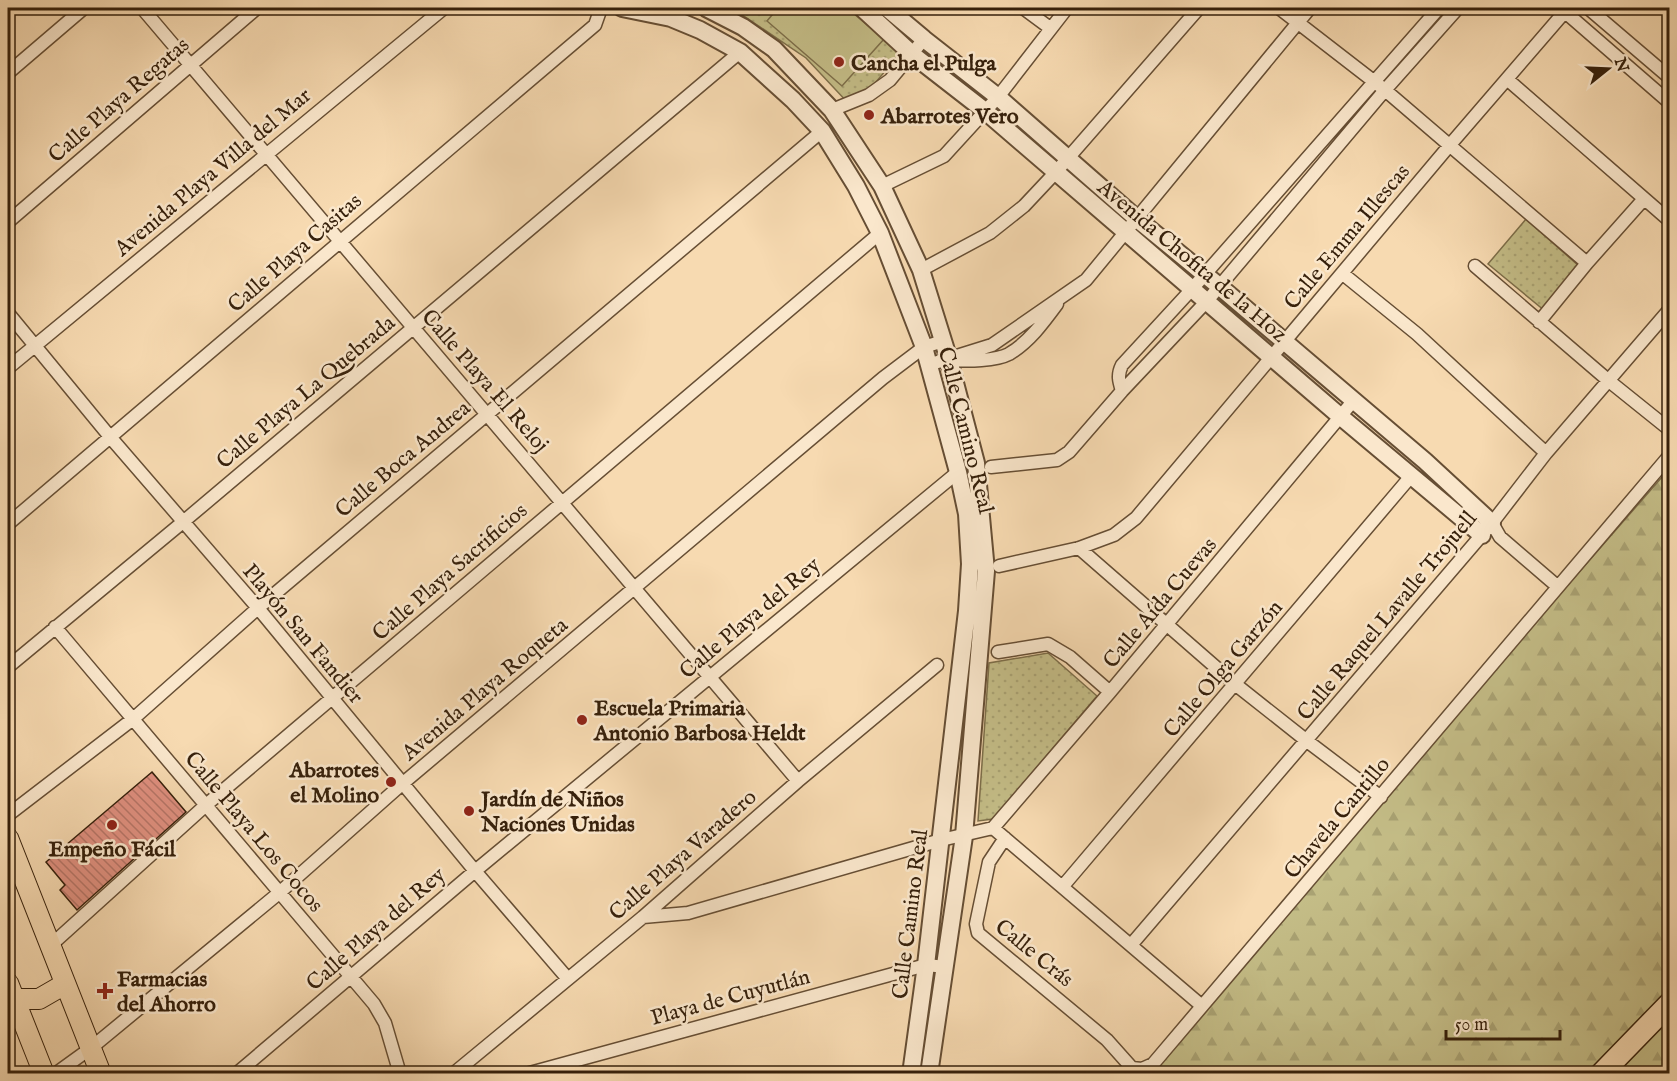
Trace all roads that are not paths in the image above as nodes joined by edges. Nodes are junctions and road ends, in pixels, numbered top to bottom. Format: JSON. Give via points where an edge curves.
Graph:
{"nodes":[{"id":1,"x":84,"y":8,"type":"edge"},
{"id":2,"x":142,"y":8,"type":"edge"},
{"id":3,"x":257,"y":8,"type":"edge"},
{"id":4,"x":444,"y":8,"type":"edge"},
{"id":5,"x":601,"y":8,"type":"edge"},
{"id":6,"x":622,"y":8,"type":"edge"},
{"id":7,"x":706,"y":8,"type":"edge"},
{"id":8,"x":862,"y":8,"type":"edge"},
{"id":9,"x":887,"y":8,"type":"edge"},
{"id":10,"x":1023,"y":8,"type":"edge"},
{"id":11,"x":1067,"y":8,"type":"edge"},
{"id":12,"x":1199,"y":8,"type":"edge"},
{"id":13,"x":1279,"y":8,"type":"edge"},
{"id":14,"x":1310,"y":8,"type":"edge"},
{"id":15,"x":1439,"y":8,"type":"edge"},
{"id":16,"x":1458,"y":8,"type":"edge"},
{"id":17,"x":1588,"y":8,"type":"edge"},
{"id":18,"x":1564,"y":9,"type":"edge"},
{"id":19,"x":1297,"y":23,"type":"junction"},
{"id":20,"x":1050,"y":28,"type":"junction"},
{"id":21,"x":924,"y":39,"type":"junction"},
{"id":22,"x":740,"y":52,"type":"junction"},
{"id":23,"x":913,"y":54,"type":"junction"},
{"id":24,"x":190,"y":64,"type":"junction"},
{"id":25,"x":8,"y":73,"type":"edge"},
{"id":26,"x":1670,"y":78,"type":"edge"},
{"id":27,"x":1508,"y":80,"type":"junction"},
{"id":28,"x":1374,"y":82,"type":"junction"},
{"id":29,"x":1385,"y":90,"type":"junction"},
{"id":30,"x":998,"y":97,"type":"junction"},
{"id":31,"x":1669,"y":100,"type":"edge"},
{"id":32,"x":832,"y":110,"type":"junction"},
{"id":33,"x":985,"y":111,"type":"junction"},
{"id":34,"x":822,"y":131,"type":"junction"},
{"id":35,"x":1449,"y":146,"type":"junction"},
{"id":36,"x":266,"y":153,"type":"junction"},
{"id":37,"x":1067,"y":158,"type":"junction"},
{"id":38,"x":1055,"y":173,"type":"junction"},
{"id":39,"x":882,"y":186,"type":"junction"},
{"id":40,"x":1643,"y":200,"type":"junction"},
{"id":41,"x":1136,"y":218,"type":"junction"},
{"id":42,"x":1670,"y":221,"type":"edge"},
{"id":43,"x":8,"y":222,"type":"edge"},
{"id":44,"x":1126,"y":232,"type":"junction"},
{"id":45,"x":880,"y":233,"type":"junction"},
{"id":46,"x":339,"y":240,"type":"junction"},
{"id":47,"x":1587,"y":263,"type":"junction"},
{"id":48,"x":1475,"y":266,"type":"dead end"},
{"id":49,"x":921,"y":270,"type":"junction"},
{"id":50,"x":1343,"y":273,"type":"junction"},
{"id":51,"x":1204,"y":274,"type":"junction"},
{"id":52,"x":1219,"y":285,"type":"junction"},
{"id":53,"x":1192,"y":289,"type":"junction"},
{"id":54,"x":1207,"y":301,"type":"junction"},
{"id":55,"x":1670,"y":309,"type":"edge"},
{"id":56,"x":8,"y":313,"type":"edge"},
{"id":57,"x":1539,"y":322,"type":"junction"},
{"id":58,"x":412,"y":327,"type":"junction"},
{"id":59,"x":943,"y":341,"type":"junction"},
{"id":60,"x":1285,"y":341,"type":"junction"},
{"id":61,"x":35,"y":345,"type":"junction"},
{"id":62,"x":924,"y":347,"type":"junction"},
{"id":63,"x":1272,"y":358,"type":"junction"},
{"id":64,"x":949,"y":360,"type":"junction"},
{"id":65,"x":928,"y":365,"type":"junction"},
{"id":66,"x":8,"y":368,"type":"edge"},
{"id":67,"x":1609,"y":381,"type":"junction"},
{"id":68,"x":1122,"y":390,"type":"junction"},
{"id":69,"x":1354,"y":400,"type":"junction"},
{"id":70,"x":488,"y":413,"type":"junction"},
{"id":71,"x":1341,"y":417,"type":"junction"},
{"id":72,"x":1670,"y":430,"type":"edge"},
{"id":73,"x":111,"y":438,"type":"junction"},
{"id":74,"x":1546,"y":453,"type":"junction"},
{"id":75,"x":1670,"y":455,"type":"edge"},
{"id":76,"x":991,"y":467,"type":"dead end"},
{"id":77,"x":958,"y":472,"type":"junction"},
{"id":78,"x":1412,"y":475,"type":"junction"},
{"id":79,"x":562,"y":501,"type":"junction"},
{"id":80,"x":183,"y":522,"type":"junction"},
{"id":81,"x":8,"y":524,"type":"edge"},
{"id":82,"x":1491,"y":531,"type":"junction"},
{"id":83,"x":1079,"y":548,"type":"junction"},
{"id":84,"x":999,"y":566,"type":"dead end"},
{"id":85,"x":1557,"y":586,"type":"junction"},
{"id":86,"x":634,"y":589,"type":"junction"},
{"id":87,"x":258,"y":608,"type":"junction"},
{"id":88,"x":1167,"y":624,"type":"junction"},
{"id":89,"x":55,"y":627,"type":"junction"},
{"id":90,"x":998,"y":652,"type":"dead end"},
{"id":91,"x":937,"y":665,"type":"dead end"},
{"id":92,"x":8,"y":667,"type":"edge"},
{"id":93,"x":709,"y":677,"type":"junction"},
{"id":94,"x":1235,"y":684,"type":"junction"},
{"id":95,"x":1110,"y":692,"type":"junction"},
{"id":96,"x":331,"y":699,"type":"junction"},
{"id":97,"x":133,"y":719,"type":"junction"},
{"id":98,"x":1307,"y":741,"type":"junction"},
{"id":99,"x":798,"y":781,"type":"junction"},
{"id":100,"x":402,"y":784,"type":"junction"},
{"id":101,"x":1381,"y":797,"type":"junction"},
{"id":102,"x":206,"y":805,"type":"junction"},
{"id":103,"x":8,"y":815,"type":"edge"},
{"id":104,"x":993,"y":828,"type":"junction"},
{"id":105,"x":964,"y":836,"type":"junction"},
{"id":106,"x":8,"y":838,"type":"edge"},
{"id":107,"x":1005,"y":838,"type":"junction"},
{"id":108,"x":940,"y":840,"type":"junction"},
{"id":109,"x":475,"y":871,"type":"junction"},
{"id":110,"x":1063,"y":886,"type":"junction"},
{"id":111,"x":279,"y":893,"type":"junction"},
{"id":112,"x":643,"y":917,"type":"junction"},
{"id":113,"x":1131,"y":945,"type":"junction"},
{"id":114,"x":50,"y":946,"type":"junction"},
{"id":115,"x":926,"y":965,"type":"junction"},
{"id":116,"x":946,"y":967,"type":"junction"},
{"id":117,"x":352,"y":977,"type":"junction"},
{"id":118,"x":568,"y":979,"type":"junction"},
{"id":119,"x":64,"y":984,"type":"junction"},
{"id":120,"x":11,"y":991,"type":"edge"},
{"id":121,"x":1670,"y":1003,"type":"edge"},
{"id":122,"x":1202,"y":1006,"type":"junction"},
{"id":123,"x":91,"y":1048,"type":"junction"},
{"id":124,"x":1142,"y":1069,"type":"joint"},
{"id":125,"x":44,"y":1074,"type":"edge"},
{"id":126,"x":55,"y":1074,"type":"edge"},
{"id":127,"x":101,"y":1074,"type":"edge"},
{"id":128,"x":236,"y":1074,"type":"edge"},
{"id":129,"x":400,"y":1074,"type":"edge"},
{"id":130,"x":453,"y":1074,"type":"edge"},
{"id":131,"x":525,"y":1074,"type":"edge"},
{"id":132,"x":912,"y":1074,"type":"edge"},
{"id":133,"x":929,"y":1074,"type":"edge"},
{"id":134,"x":1601,"y":1074,"type":"edge"}],
"edges":[{"from":1,"to":25,"type":"street"},
{"from":2,"to":24,"type":"street","name":"Calle Playa El Reloj"},
{"from":3,"to":24,"type":"street","name":"Calle Playa Regatas"},
{"from":4,"to":36,"type":"street","name":"Avenida Playa Villa del Mar"},
{"from":5,"to":46,"type":"street","name":"Calle Playa Casitas","via":[[595,25]]},
{"from":6,"to":22,"type":"street","name":"Calle Camino Real","via":[[671,18]]},
{"from":7,"to":32,"type":"street","name":"Calle Camino Real","via":[[774,49]]},
{"from":8,"to":23,"type":"street","name":"Avenida Chofita de la Hoz"},
{"from":9,"to":21,"type":"street","name":"Avenida Chofita de la Hoz"},
{"from":10,"to":20,"type":"street"},
{"from":11,"to":20,"type":"street"},
{"from":12,"to":37,"type":"street"},
{"from":13,"to":19,"type":"street"},
{"from":14,"to":19,"type":"street"},
{"from":15,"to":28,"type":"street"},
{"from":16,"to":29,"type":"street"},
{"from":17,"to":26,"type":"street"},
{"from":18,"to":27,"type":"street","name":"Calle Emma Illescas"},
{"from":18,"to":31,"type":"street"},
{"from":19,"to":28,"type":"street"},
{"from":19,"to":41,"type":"street"},
{"from":20,"to":30,"type":"street"},
{"from":21,"to":23,"type":"street"},
{"from":21,"to":30,"type":"street","name":"Avenida Chofita de la Hoz"},
{"from":22,"to":34,"type":"street","name":"Calle Camino Real"},
{"from":22,"to":58,"type":"street","name":"Calle Playa La Quebrada"},
{"from":23,"to":32,"type":"street","via":[[890,80],[869,95]]},
{"from":23,"to":33,"type":"street","name":"Avenida Chofita de la Hoz"},
{"from":24,"to":36,"type":"street","name":"Calle Playa El Reloj"},
{"from":24,"to":43,"type":"street","name":"Calle Playa Regatas"},
{"from":27,"to":35,"type":"street","name":"Calle Emma Illescas"},
{"from":27,"to":40,"type":"street"},
{"from":28,"to":29,"type":"street"},
{"from":28,"to":51,"type":"street"},
{"from":29,"to":35,"type":"street"},
{"from":29,"to":52,"type":"street"},
{"from":30,"to":33,"type":"street"},
{"from":30,"to":37,"type":"street","name":"Avenida Chofita de la Hoz"},
{"from":32,"to":39,"type":"street","name":"Calle Camino Real"},
{"from":33,"to":38,"type":"street","name":"Avenida Chofita de la Hoz"},
{"from":33,"to":39,"type":"street","via":[[944,156]]},
{"from":34,"to":45,"type":"street","name":"Calle Camino Real"},
{"from":34,"to":70,"type":"street","name":"Calle Boca Andrea"},
{"from":35,"to":47,"type":"street"},
{"from":35,"to":50,"type":"street","name":"Calle Emma Illescas"},
{"from":36,"to":46,"type":"street","name":"Calle Playa El Reloj"},
{"from":36,"to":61,"type":"street","name":"Avenida Playa Villa del Mar"},
{"from":37,"to":38,"type":"street"},
{"from":37,"to":41,"type":"street","name":"Avenida Chofita de la Hoz"},
{"from":38,"to":44,"type":"street","name":"Avenida Chofita de la Hoz"},
{"from":38,"to":49,"type":"street","via":[[1024,206],[990,233]]},
{"from":39,"to":49,"type":"street","name":"Calle Camino Real"},
{"from":40,"to":42,"type":"street"},
{"from":40,"to":47,"type":"street"},
{"from":41,"to":44,"type":"street"},
{"from":41,"to":51,"type":"street","name":"Avenida Chofita de la Hoz"},
{"from":44,"to":53,"type":"street","name":"Avenida Chofita de la Hoz"},
{"from":44,"to":64,"type":"street","via":[[1086,280],[992,345]]},
{"from":45,"to":62,"type":"street","name":"Calle Camino Real"},
{"from":45,"to":79,"type":"street","name":"Calle Playa Sacrificios"},
{"from":46,"to":58,"type":"street","name":"Calle Playa El Reloj"},
{"from":46,"to":73,"type":"street","name":"Calle Playa Casitas"},
{"from":47,"to":57,"type":"street"},
{"from":48,"to":57,"type":"street"},
{"from":49,"to":59,"type":"street","name":"Calle Camino Real"},
{"from":50,"to":60,"type":"street","name":"Calle Emma Illescas"},
{"from":50,"to":74,"type":"street","via":[[1417,334]]},
{"from":51,"to":52,"type":"street","name":"Avenida Chofita de la Hoz"},
{"from":51,"to":53,"type":"street"},
{"from":52,"to":54,"type":"street"},
{"from":52,"to":60,"type":"street","name":"Avenida Chofita de la Hoz"},
{"from":53,"to":54,"type":"street","name":"Avenida Chofita de la Hoz"},
{"from":53,"to":68,"type":"street","via":[[1122,365],[1118,372]]},
{"from":54,"to":63,"type":"street","name":"Avenida Chofita de la Hoz"},
{"from":54,"to":68,"type":"street"},
{"from":55,"to":67,"type":"street","name":"Calle Raquel Lavalle Trojuell"},
{"from":56,"to":61,"type":"street","name":"Playón San Fandier"},
{"from":57,"to":67,"type":"street"},
{"from":58,"to":70,"type":"street","name":"Calle Playa El Reloj"},
{"from":58,"to":80,"type":"street","name":"Calle Playa La Quebrada"},
{"from":59,"to":62,"type":"street","name":"Avenida Playa Roqueta"},
{"from":59,"to":64,"type":"street","name":"Calle Camino Real"},
{"from":60,"to":63,"type":"street","name":"Calle Emma Illescas"},
{"from":60,"to":69,"type":"street","name":"Avenida Chofita de la Hoz"},
{"from":61,"to":66,"type":"street","name":"Avenida Playa Villa del Mar"},
{"from":61,"to":73,"type":"street","name":"Playón San Fandier"},
{"from":62,"to":65,"type":"street","name":"Calle Camino Real"},
{"from":62,"to":86,"type":"street","name":"Avenida Playa Roqueta"},
{"from":63,"to":71,"type":"street","name":"Avenida Chofita de la Hoz"},
{"from":63,"to":83,"type":"street","name":"Calle Emma Illescas","via":[[1136,518],[1114,535]]},
{"from":64,"to":65,"type":"street"},
{"from":64,"to":105,"type":"street","name":"Calle Camino Real","via":[[976,463],[986,571]]},
{"from":65,"to":77,"type":"street","name":"Calle Camino Real"},
{"from":67,"to":72,"type":"street"},
{"from":67,"to":74,"type":"street","name":"Calle Raquel Lavalle Trojuell"},
{"from":68,"to":76,"type":"street","via":[[1069,452],[1057,460]]},
{"from":69,"to":71,"type":"street","name":"Calle Aída Cuevas"},
{"from":69,"to":82,"type":"street","name":"Avenida Chofita de la Hoz"},
{"from":70,"to":79,"type":"street","name":"Calle Playa El Reloj"},
{"from":70,"to":87,"type":"street","name":"Calle Boca Andrea"},
{"from":71,"to":78,"type":"street","name":"Avenida Chofita de la Hoz"},
{"from":71,"to":88,"type":"street","name":"Calle Aída Cuevas"},
{"from":73,"to":80,"type":"street","name":"Playón San Fandier"},
{"from":73,"to":81,"type":"street","name":"Calle Playa Casitas"},
{"from":74,"to":82,"type":"street","name":"Calle Raquel Lavalle Trojuell"},
{"from":75,"to":85,"type":"street","name":"Chavela Cantillo"},
{"from":77,"to":93,"type":"street","name":"Calle Playa del Rey"},
{"from":77,"to":108,"type":"street","name":"Calle Camino Real","via":[[970,564],[968,611]]},
{"from":78,"to":82,"type":"street","name":"Avenida Chofita de la Hoz"},
{"from":78,"to":94,"type":"street","name":"Calle Olga Garzón"},
{"from":79,"to":86,"type":"street","name":"Calle Playa El Reloj"},
{"from":79,"to":96,"type":"street","name":"Calle Playa Sacrificios"},
{"from":80,"to":87,"type":"street","name":"Playón San Fandier"},
{"from":80,"to":89,"type":"street","name":"Calle Playa La Quebrada"},
{"from":82,"to":85,"type":"street","name":"Avenida Chofita de la Hoz"},
{"from":82,"to":98,"type":"street","name":"Calle Raquel Lavalle Trojuell"},
{"from":83,"to":84,"type":"street","name":"Calle Emma Illescas"},
{"from":83,"to":88,"type":"street"},
{"from":85,"to":101,"type":"street","name":"Chavela Cantillo"},
{"from":86,"to":93,"type":"street","name":"Calle Playa El Reloj"},
{"from":86,"to":100,"type":"street","name":"Avenida Playa Roqueta"},
{"from":87,"to":96,"type":"street","name":"Playón San Fandier"},
{"from":87,"to":97,"type":"street","name":"Calle Boca Andrea"},
{"from":88,"to":94,"type":"street"},
{"from":88,"to":95,"type":"street","name":"Calle Aída Cuevas"},
{"from":89,"to":92,"type":"street","name":"Calle Playa La Quebrada"},
{"from":89,"to":97,"type":"street","name":"Calle Playa Los Cocos"},
{"from":90,"to":95,"type":"street","via":[[1048,644],[1070,657]]},
{"from":91,"to":99,"type":"street","name":"Calle Playa Varadero"},
{"from":93,"to":99,"type":"street","name":"Calle Playa El Reloj"},
{"from":93,"to":109,"type":"street","name":"Calle Playa del Rey"},
{"from":94,"to":98,"type":"street"},
{"from":94,"to":110,"type":"street","name":"Calle Olga Garzón"},
{"from":95,"to":104,"type":"street","name":"Calle Aída Cuevas"},
{"from":96,"to":100,"type":"street","name":"Playón San Fandier"},
{"from":96,"to":102,"type":"street","name":"Calle Playa Sacrificios"},
{"from":97,"to":102,"type":"street","name":"Calle Playa Los Cocos"},
{"from":97,"to":103,"type":"street","name":"Calle Boca Andrea"},
{"from":98,"to":101,"type":"street"},
{"from":98,"to":113,"type":"street","name":"Calle Raquel Lavalle Trojuell"},
{"from":99,"to":112,"type":"street","name":"Calle Playa Varadero"},
{"from":100,"to":109,"type":"street","name":"Playón San Fandier"},
{"from":100,"to":111,"type":"street","name":"Avenida Playa Roqueta"},
{"from":101,"to":122,"type":"street","name":"Chavela Cantillo"},
{"from":102,"to":111,"type":"street","name":"Calle Playa Los Cocos"},
{"from":102,"to":114,"type":"street","name":"Calle Playa Sacrificios"},
{"from":104,"to":105,"type":"street"},
{"from":104,"to":107,"type":"street"},
{"from":105,"to":108,"type":"street"},
{"from":105,"to":116,"type":"street","name":"Calle Camino Real"},
{"from":106,"to":114,"type":"main road"},
{"from":107,"to":110,"type":"street"},
{"from":107,"to":124,"type":"street","name":"Calle Crás","via":[[989,862],[976,924],[978,933],[1107,1040],[1132,1068]]},
{"from":108,"to":112,"type":"street","via":[[688,913]]},
{"from":108,"to":115,"type":"street","name":"Calle Camino Real"},
{"from":109,"to":117,"type":"street","name":"Calle Playa del Rey"},
{"from":109,"to":118,"type":"street","name":"Playón San Fandier"},
{"from":110,"to":113,"type":"street"},
{"from":111,"to":117,"type":"street","name":"Calle Playa Los Cocos"},
{"from":111,"to":123,"type":"street","name":"Avenida Playa Roqueta"},
{"from":112,"to":118,"type":"street","name":"Calle Playa Varadero"},
{"from":113,"to":122,"type":"street"},
{"from":114,"to":119,"type":"main road"},
{"from":115,"to":116,"type":"street","name":"Playa de Cuyutlán"},
{"from":115,"to":131,"type":"street","name":"Playa de Cuyutlán"},
{"from":115,"to":132,"type":"street","name":"Calle Camino Real"},
{"from":116,"to":133,"type":"street","name":"Calle Camino Real"},
{"from":117,"to":128,"type":"street","name":"Calle Playa del Rey"},
{"from":117,"to":129,"type":"street","name":"Calle Playa Los Cocos","via":[[386,1023]]},
{"from":118,"to":130,"type":"street","name":"Calle Playa Varadero"},
{"from":119,"to":120,"type":"main road","via":[[39,999]]},
{"from":119,"to":123,"type":"main road"},
{"from":120,"to":125,"type":"main road"},
{"from":121,"to":134,"type":"highway"},
{"from":122,"to":124,"type":"street","name":"Chavela Cantillo","via":[[1153,1064]]},
{"from":123,"to":126,"type":"street","name":"Avenida Playa Roqueta"},
{"from":123,"to":127,"type":"main road"}]}
